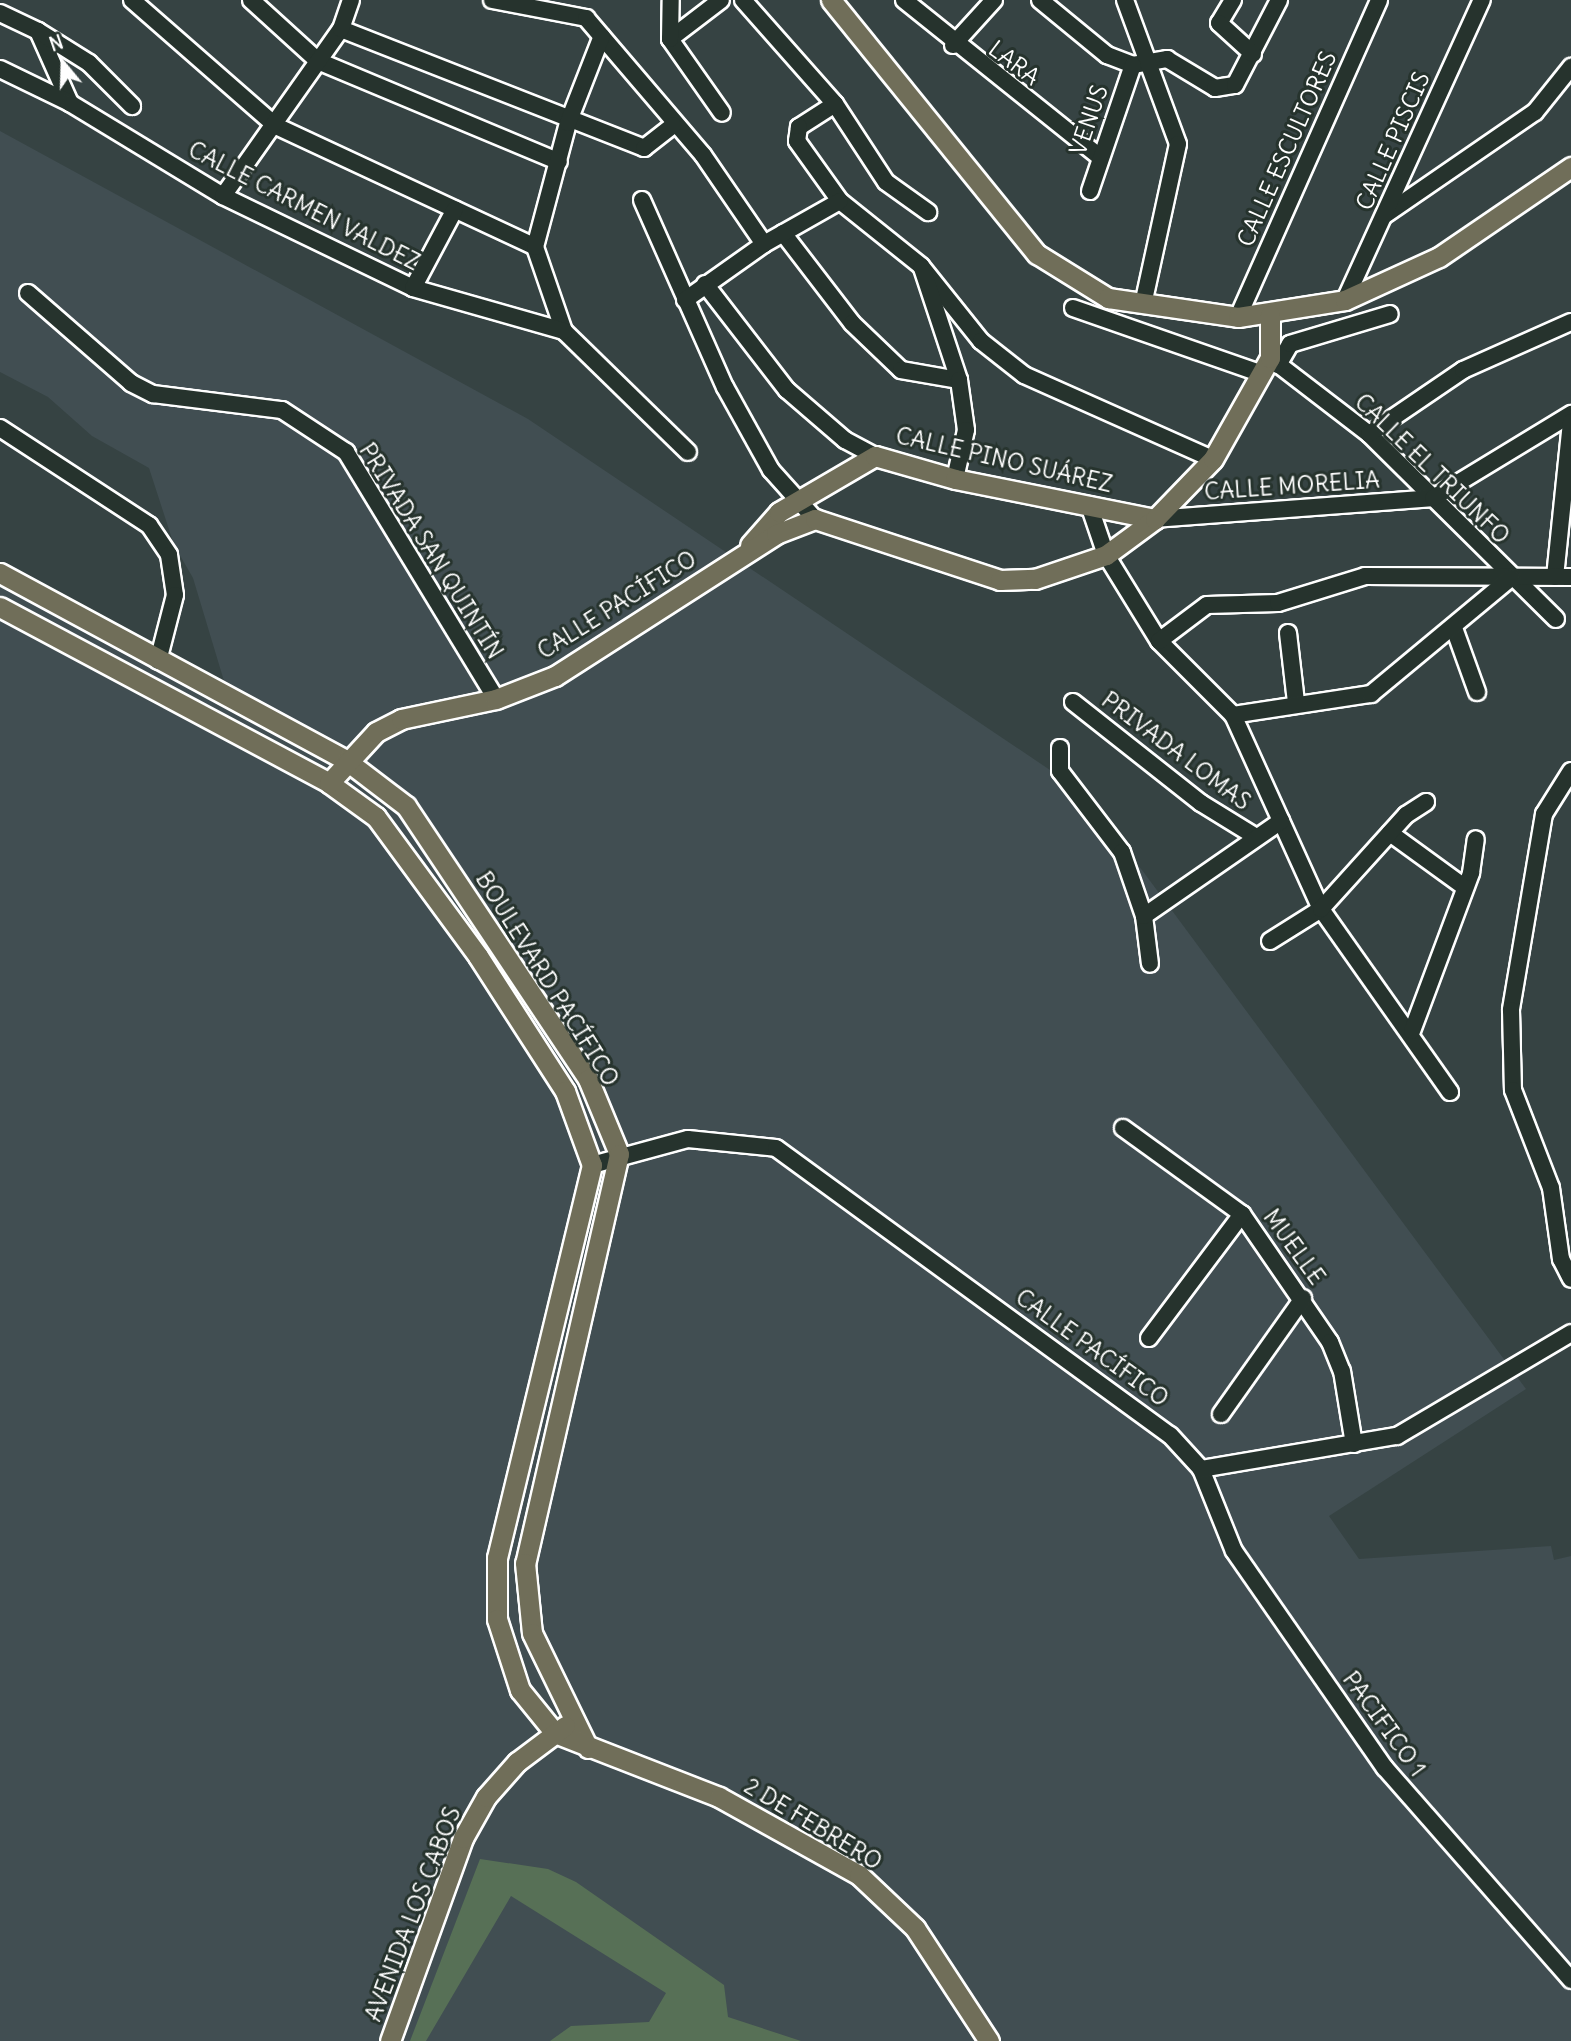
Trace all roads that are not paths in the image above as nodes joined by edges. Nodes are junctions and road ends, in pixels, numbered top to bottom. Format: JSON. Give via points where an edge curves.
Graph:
{"nodes":[{"id":1,"x":132,"y":0,"type":"edge"},
{"id":2,"x":251,"y":0,"type":"edge"},
{"id":3,"x":351,"y":0,"type":"edge"},
{"id":4,"x":492,"y":0,"type":"edge"},
{"id":5,"x":586,"y":0,"type":"edge"},
{"id":6,"x":671,"y":0,"type":"edge"},
{"id":7,"x":722,"y":0,"type":"edge"},
{"id":8,"x":743,"y":0,"type":"edge"},
{"id":9,"x":831,"y":0,"type":"edge"},
{"id":10,"x":904,"y":0,"type":"edge"},
{"id":11,"x":994,"y":0,"type":"edge"},
{"id":12,"x":1040,"y":0,"type":"edge"},
{"id":13,"x":1125,"y":0,"type":"edge"},
{"id":14,"x":1233,"y":0,"type":"edge"},
{"id":15,"x":1279,"y":0,"type":"edge"},
{"id":16,"x":1379,"y":0,"type":"edge"},
{"id":17,"x":1482,"y":0,"type":"edge"},
{"id":18,"x":0,"y":13,"type":"edge"},
{"id":19,"x":586,"y":18,"type":"junction"},
{"id":20,"x":341,"y":29,"type":"junction"},
{"id":21,"x":38,"y":31,"type":"junction"},
{"id":22,"x":602,"y":36,"type":"junction"},
{"id":23,"x":670,"y":39,"type":"junction"},
{"id":24,"x":954,"y":45,"type":"junction"},
{"id":25,"x":1252,"y":54,"type":"junction"},
{"id":26,"x":318,"y":61,"type":"junction"},
{"id":27,"x":1150,"y":62,"type":"junction"},
{"id":28,"x":1133,"y":65,"type":"junction"},
{"id":29,"x":1571,"y":67,"type":"edge"},
{"id":30,"x":0,"y":69,"type":"edge"},
{"id":31,"x":70,"y":103,"type":"junction"},
{"id":32,"x":835,"y":104,"type":"junction"},
{"id":33,"x":132,"y":106,"type":"dead end"},
{"id":34,"x":722,"y":113,"type":"dead end"},
{"id":35,"x":568,"y":123,"type":"junction"},
{"id":36,"x":673,"y":125,"type":"junction"},
{"id":37,"x":276,"y":126,"type":"junction"},
{"id":38,"x":1100,"y":157,"type":"junction"},
{"id":39,"x":559,"y":162,"type":"junction"},
{"id":40,"x":1571,"y":167,"type":"edge"},
{"id":41,"x":1090,"y":191,"type":"dead end"},
{"id":42,"x":223,"y":196,"type":"junction"},
{"id":43,"x":642,"y":200,"type":"dead end"},
{"id":44,"x":840,"y":201,"type":"junction"},
{"id":45,"x":455,"y":209,"type":"junction"},
{"id":46,"x":928,"y":212,"type":"dead end"},
{"id":47,"x":1385,"y":215,"type":"junction"},
{"id":48,"x":783,"y":233,"type":"junction"},
{"id":49,"x":764,"y":244,"type":"junction"},
{"id":50,"x":535,"y":247,"type":"junction"},
{"id":51,"x":921,"y":266,"type":"junction"},
{"id":52,"x":705,"y":284,"type":"junction"},
{"id":53,"x":413,"y":288,"type":"junction"},
{"id":54,"x":28,"y":293,"type":"dead end"},
{"id":55,"x":685,"y":300,"type":"junction"},
{"id":56,"x":1345,"y":300,"type":"junction"},
{"id":57,"x":1143,"y":304,"type":"junction"},
{"id":58,"x":1073,"y":308,"type":"dead end"},
{"id":59,"x":1390,"y":314,"type":"dead end"},
{"id":60,"x":1270,"y":315,"type":"junction"},
{"id":61,"x":1238,"y":317,"type":"junction"},
{"id":62,"x":1571,"y":322,"type":"edge"},
{"id":63,"x":564,"y":331,"type":"junction"},
{"id":64,"x":1270,"y":366,"type":"junction"},
{"id":65,"x":959,"y":380,"type":"junction"},
{"id":66,"x":1571,"y":414,"type":"edge"},
{"id":67,"x":1571,"y":422,"type":"edge"},
{"id":68,"x":0,"y":428,"type":"edge"},
{"id":69,"x":1369,"y":434,"type":"junction"},
{"id":70,"x":688,"y":452,"type":"dead end"},
{"id":71,"x":875,"y":456,"type":"junction"},
{"id":72,"x":1213,"y":459,"type":"junction"},
{"id":73,"x":955,"y":480,"type":"junction"},
{"id":74,"x":1433,"y":498,"type":"junction"},
{"id":75,"x":795,"y":502,"type":"junction"},
{"id":76,"x":1089,"y":505,"type":"junction"},
{"id":77,"x":815,"y":519,"type":"junction"},
{"id":78,"x":1155,"y":519,"type":"junction"},
{"id":79,"x":747,"y":552,"type":"junction"},
{"id":80,"x":1106,"y":555,"type":"junction"},
{"id":81,"x":0,"y":573,"type":"edge"},
{"id":82,"x":1512,"y":577,"type":"junction"},
{"id":83,"x":1563,"y":577,"type":"edge"},
{"id":84,"x":0,"y":607,"type":"edge"},
{"id":85,"x":1556,"y":619,"type":"dead end"},
{"id":86,"x":1454,"y":628,"type":"junction"},
{"id":87,"x":1288,"y":633,"type":"dead end"},
{"id":88,"x":1158,"y":641,"type":"junction"},
{"id":89,"x":158,"y":661,"type":"junction"},
{"id":90,"x":1477,"y":692,"type":"dead end"},
{"id":91,"x":496,"y":699,"type":"junction"},
{"id":92,"x":1073,"y":702,"type":"dead end"},
{"id":93,"x":1296,"y":702,"type":"junction"},
{"id":94,"x":1233,"y":715,"type":"junction"},
{"id":95,"x":1060,"y":748,"type":"dead end"},
{"id":96,"x":347,"y":761,"type":"junction"},
{"id":97,"x":1571,"y":771,"type":"edge"},
{"id":98,"x":329,"y":783,"type":"junction"},
{"id":99,"x":1426,"y":802,"type":"dead end"},
{"id":100,"x":1281,"y":821,"type":"junction"},
{"id":101,"x":1390,"y":833,"type":"junction"},
{"id":102,"x":1253,"y":835,"type":"junction"},
{"id":103,"x":1476,"y":839,"type":"dead end"},
{"id":104,"x":1463,"y":886,"type":"junction"},
{"id":105,"x":1321,"y":909,"type":"junction"},
{"id":106,"x":1144,"y":916,"type":"junction"},
{"id":107,"x":1270,"y":941,"type":"dead end"},
{"id":108,"x":1150,"y":964,"type":"dead end"},
{"id":109,"x":1412,"y":1031,"type":"junction"},
{"id":110,"x":1450,"y":1092,"type":"dead end"},
{"id":111,"x":1123,"y":1128,"type":"dead end"},
{"id":112,"x":619,"y":1154,"type":"junction"},
{"id":113,"x":592,"y":1165,"type":"junction"},
{"id":114,"x":1242,"y":1214,"type":"junction"},
{"id":115,"x":1571,"y":1279,"type":"edge"},
{"id":116,"x":1303,"y":1298,"type":"junction"},
{"id":117,"x":1571,"y":1333,"type":"edge"},
{"id":118,"x":1149,"y":1338,"type":"dead end"},
{"id":119,"x":1221,"y":1414,"type":"dead end"},
{"id":120,"x":1354,"y":1444,"type":"junction"},
{"id":121,"x":1201,"y":1469,"type":"junction"},
{"id":122,"x":574,"y":1720,"type":"junction"},
{"id":123,"x":555,"y":1733,"type":"junction"},
{"id":124,"x":588,"y":1748,"type":"junction"},
{"id":125,"x":1571,"y":1979,"type":"edge"},
{"id":126,"x":390,"y":2041,"type":"edge"},
{"id":127,"x":989,"y":2041,"type":"edge"}],
"edges":[{"from":1,"to":37,"type":"street"},
{"from":2,"to":26,"type":"street"},
{"from":3,"to":20,"type":"street"},
{"from":4,"to":19,"type":"street"},
{"from":5,"to":19,"type":"street"},
{"from":6,"to":23,"type":"street"},
{"from":7,"to":23,"type":"street"},
{"from":8,"to":32,"type":"street"},
{"from":9,"to":57,"type":"main road","via":[[1037,254],[1108,298]]},
{"from":10,"to":24,"type":"street","name":"LARA"},
{"from":11,"to":24,"type":"street"},
{"from":12,"to":28,"type":"street","via":[[1107,55]]},
{"from":13,"to":27,"type":"street"},
{"from":14,"to":25,"type":"street","via":[[1223,14],[1223,30]]},
{"from":15,"to":25,"type":"street"},
{"from":16,"to":61,"type":"street","name":"CALLE ESCULTORES"},
{"from":17,"to":47,"type":"street","name":"CALLE PISCIS"},
{"from":18,"to":21,"type":"street"},
{"from":19,"to":22,"type":"street"},
{"from":20,"to":26,"type":"street"},
{"from":20,"to":35,"type":"street"},
{"from":21,"to":31,"type":"street"},
{"from":21,"to":33,"type":"street","via":[[89,63]]},
{"from":22,"to":35,"type":"street"},
{"from":22,"to":36,"type":"street"},
{"from":23,"to":34,"type":"street"},
{"from":24,"to":38,"type":"street","name":"LARA"},
{"from":25,"to":27,"type":"street","via":[[1234,85],[1225,88],[1167,59]]},
{"from":26,"to":37,"type":"street"},
{"from":26,"to":39,"type":"street"},
{"from":27,"to":28,"type":"street"},
{"from":27,"to":57,"type":"street","via":[[1178,144]]},
{"from":28,"to":38,"type":"street","name":"VENUS"},
{"from":29,"to":47,"type":"street","via":[[1535,112]]},
{"from":30,"to":31,"type":"street","name":"CALLE CARMEN VALDEZ"},
{"from":31,"to":42,"type":"street","name":"CALLE CARMEN VALDEZ"},
{"from":32,"to":44,"type":"street","via":[[796,135]]},
{"from":32,"to":46,"type":"street","via":[[886,182]]},
{"from":35,"to":36,"type":"street","via":[[644,148]]},
{"from":35,"to":39,"type":"street"},
{"from":36,"to":49,"type":"street","via":[[703,155]]},
{"from":37,"to":42,"type":"street"},
{"from":37,"to":45,"type":"street"},
{"from":38,"to":41,"type":"street","name":"VENUS"},
{"from":39,"to":50,"type":"street"},
{"from":40,"to":56,"type":"main road","via":[[1438,257]]},
{"from":42,"to":53,"type":"street","name":"CALLE CARMEN VALDEZ"},
{"from":43,"to":55,"type":"street"},
{"from":44,"to":48,"type":"street"},
{"from":44,"to":51,"type":"street"},
{"from":45,"to":50,"type":"street"},
{"from":45,"to":53,"type":"street"},
{"from":47,"to":56,"type":"street","name":"CALLE PISCIS"},
{"from":48,"to":49,"type":"street"},
{"from":48,"to":65,"type":"street","via":[[852,323],[901,370]]},
{"from":49,"to":52,"type":"street"},
{"from":50,"to":63,"type":"street"},
{"from":51,"to":65,"type":"street","via":[[929,307]]},
{"from":51,"to":72,"type":"street","via":[[981,341],[1024,374]]},
{"from":52,"to":55,"type":"street"},
{"from":52,"to":71,"type":"street","name":"CALLE PINO SUÁREZ","via":[[787,390],[845,440]]},
{"from":53,"to":63,"type":"street","name":"CALLE CARMEN VALDEZ"},
{"from":54,"to":91,"type":"street","name":"PRIVADA SAN QUINTÍN","via":[[131,383],[153,394],[282,410],[346,452]]},
{"from":55,"to":75,"type":"street","via":[[725,387]]},
{"from":56,"to":60,"type":"main road"},
{"from":57,"to":61,"type":"main road"},
{"from":58,"to":64,"type":"street","name":"CALLE EL TRIUNFO"},
{"from":59,"to":64,"type":"street","via":[[1290,344]]},
{"from":60,"to":61,"type":"main road"},
{"from":60,"to":64,"type":"main road"},
{"from":62,"to":69,"type":"street","via":[[1463,370]]},
{"from":63,"to":70,"type":"street"},
{"from":64,"to":69,"type":"street","name":"CALLE EL TRIUNFO"},
{"from":64,"to":72,"type":"main road"},
{"from":65,"to":73,"type":"street","via":[[965,430]]},
{"from":66,"to":74,"type":"street"},
{"from":67,"to":83,"type":"street"},
{"from":68,"to":89,"type":"street","via":[[149,525],[169,555],[175,595]]},
{"from":69,"to":74,"type":"street","name":"CALLE EL TRIUNFO"},
{"from":71,"to":73,"type":"main road","name":"CALLE PINO SUÁREZ"},
{"from":71,"to":75,"type":"main road","name":"CALLE PACÍFICO"},
{"from":72,"to":78,"type":"main road"},
{"from":73,"to":76,"type":"main road","name":"CALLE PINO SUÁREZ"},
{"from":74,"to":78,"type":"street","name":"CALLE MORELIA"},
{"from":74,"to":82,"type":"street","name":"CALLE EL TRIUNFO"},
{"from":75,"to":77,"type":"street"},
{"from":75,"to":79,"type":"main road","name":"CALLE PACÍFICO","via":[[754,535]]},
{"from":76,"to":78,"type":"main road","name":"CALLE PINO SUÁREZ"},
{"from":76,"to":80,"type":"street"},
{"from":77,"to":79,"type":"main road","name":"CALLE PACÍFICO"},
{"from":77,"to":80,"type":"main road","via":[[1000,580],[1035,579]]},
{"from":78,"to":80,"type":"main road"},
{"from":79,"to":91,"type":"main road","name":"CALLE PACÍFICO","via":[[555,676]]},
{"from":80,"to":88,"type":"street"},
{"from":81,"to":89,"type":"main road","name":"BOULEVARD PACÍFICO"},
{"from":82,"to":83,"type":"street"},
{"from":82,"to":85,"type":"street","name":"CALLE EL TRIUNFO"},
{"from":82,"to":86,"type":"street"},
{"from":82,"to":88,"type":"street","via":[[1364,576],[1278,603],[1207,605]]},
{"from":84,"to":98,"type":"main road","name":"BOULEVARD PACÍFICO"},
{"from":86,"to":90,"type":"street"},
{"from":86,"to":93,"type":"street","via":[[1371,694]]},
{"from":87,"to":93,"type":"street"},
{"from":88,"to":94,"type":"street"},
{"from":89,"to":96,"type":"main road","name":"BOULEVARD PACÍFICO"},
{"from":91,"to":96,"type":"main road","name":"CALLE PACÍFICO","via":[[401,719]]},
{"from":92,"to":102,"type":"street","name":"PRIVADA LOMAS","via":[[1201,803]]},
{"from":93,"to":94,"type":"street"},
{"from":94,"to":100,"type":"street"},
{"from":95,"to":106,"type":"street","via":[[1060,771],[1122,852]]},
{"from":96,"to":98,"type":"main road","name":"CALLE PACÍFICO"},
{"from":96,"to":112,"type":"main road","name":"BOULEVARD PACÍFICO","via":[[406,806],[587,1079]]},
{"from":97,"to":115,"type":"street","via":[[1544,814],[1511,1010],[1513,1090],[1551,1188],[1561,1259]]},
{"from":98,"to":113,"type":"main road","name":"BOULEVARD PACÍFICO","via":[[376,817],[478,956],[565,1091]]},
{"from":99,"to":101,"type":"street"},
{"from":100,"to":102,"type":"street"},
{"from":100,"to":105,"type":"street"},
{"from":101,"to":104,"type":"street"},
{"from":101,"to":105,"type":"street"},
{"from":102,"to":106,"type":"street"},
{"from":103,"to":104,"type":"street"},
{"from":104,"to":109,"type":"street"},
{"from":105,"to":107,"type":"street"},
{"from":105,"to":109,"type":"street"},
{"from":106,"to":108,"type":"street"},
{"from":109,"to":110,"type":"street"},
{"from":111,"to":114,"type":"street","name":"MUELLE"},
{"from":112,"to":113,"type":"street","name":"CALLE PACÍFICO"},
{"from":112,"to":121,"type":"street","name":"CALLE PACÍFICO","via":[[688,1139],[728,1139],[789,1155],[1141,1413]]},
{"from":112,"to":122,"type":"main road","via":[[525,1563],[532,1633]]},
{"from":113,"to":123,"type":"main road","via":[[497,1558],[497,1619],[520,1690]]},
{"from":114,"to":116,"type":"street","name":"MUELLE"},
{"from":114,"to":118,"type":"street"},
{"from":116,"to":119,"type":"street"},
{"from":116,"to":120,"type":"street","name":"MUELLE","via":[[1342,1371]]},
{"from":117,"to":120,"type":"street","via":[[1435,1419]]},
{"from":120,"to":121,"type":"street"},
{"from":121,"to":125,"type":"street","name":"PACIFICO 1","via":[[1234,1551],[1385,1768]]},
{"from":122,"to":123,"type":"main road","name":"AVENIDA LOS CABOS"},
{"from":122,"to":124,"type":"main road"},
{"from":123,"to":124,"type":"main road","name":"2 DE FEBRERO"},
{"from":123,"to":126,"type":"main road","name":"AVENIDA LOS CABOS","via":[[486,1797],[463,1839]]},
{"from":124,"to":127,"type":"main road","name":"2 DE FEBRERO","via":[[719,1797],[859,1875],[923,1938]]}]}
